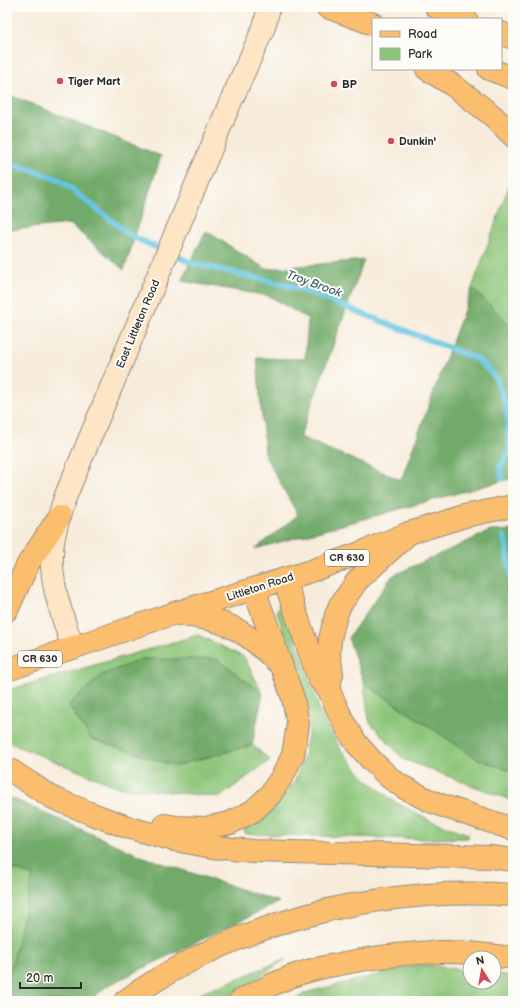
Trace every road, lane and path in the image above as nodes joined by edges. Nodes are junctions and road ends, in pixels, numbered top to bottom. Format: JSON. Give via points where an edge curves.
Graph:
{"nodes":[{"id":1,"x":269,"y":7,"type":"edge"},
{"id":2,"x":326,"y":7,"type":"edge"},
{"id":3,"x":436,"y":7,"type":"edge"},
{"id":4,"x":464,"y":18,"type":"edge"},
{"id":5,"x":371,"y":24,"type":"edge"},
{"id":6,"x":502,"y":33,"type":"edge"},
{"id":7,"x":513,"y":38,"type":"edge"},
{"id":8,"x":429,"y":70,"type":"edge"},
{"id":9,"x":492,"y":70,"type":"edge"},
{"id":10,"x":513,"y":78,"type":"edge"},
{"id":11,"x":513,"y":136,"type":"edge"},
{"id":12,"x":513,"y":506,"type":"edge"},
{"id":13,"x":59,"y":517,"type":"junction"},
{"id":14,"x":409,"y":533,"type":"junction"},
{"id":15,"x":284,"y":579,"type":"junction"},
{"id":16,"x":254,"y":589,"type":"junction"},
{"id":17,"x":7,"y":610,"type":"edge"},
{"id":18,"x":175,"y":613,"type":"junction"},
{"id":19,"x":74,"y":648,"type":"junction"},
{"id":20,"x":282,"y":666,"type":"junction"},
{"id":21,"x":7,"y":670,"type":"edge"},
{"id":22,"x":328,"y":689,"type":"junction"},
{"id":23,"x":7,"y":768,"type":"edge"},
{"id":24,"x":53,"y":798,"type":"junction"},
{"id":25,"x":513,"y":829,"type":"edge"},
{"id":26,"x":513,"y":860,"type":"edge"},
{"id":27,"x":513,"y":895,"type":"edge"},
{"id":28,"x":513,"y":958,"type":"edge"},
{"id":29,"x":125,"y":1001,"type":"edge"},
{"id":30,"x":240,"y":1001,"type":"edge"}],
"edges":[{"from":1,"to":13,"type":"street","name":"East Littleton Road","via":[[264,27],[167,252]]},
{"from":2,"to":5,"type":"main road"},
{"from":3,"to":4,"type":"main road"},
{"from":6,"to":7,"type":"main road"},
{"from":8,"to":11,"type":"main road","via":[[454,86]]},
{"from":9,"to":10,"type":"main road"},
{"from":12,"to":14,"type":"main road","name":"Littleton Road","number":"CR 630","via":[[465,516]]},
{"from":13,"to":17,"type":"main road","via":[[28,564]]},
{"from":13,"to":19,"type":"street","name":"East Littleton Road","via":[[52,547],[52,571]]},
{"from":14,"to":15,"type":"main road","name":"Littleton Road","number":"CR 630","via":[[360,554]]},
{"from":14,"to":22,"type":"main road","via":[[358,581],[340,605],[330,638],[332,674]]},
{"from":15,"to":16,"type":"main road","name":"Littleton Road","number":"CR 630"},
{"from":15,"to":22,"type":"main road","via":[[319,679]]},
{"from":16,"to":18,"type":"main road","name":"Littleton Road","number":"CR 630"},
{"from":16,"to":20,"type":"main road"},
{"from":18,"to":19,"type":"main road","name":"Littleton Road","number":"CR 630"},
{"from":18,"to":20,"type":"main road","via":[[213,620],[234,628],[256,642]]},
{"from":19,"to":21,"type":"main road","name":"Littleton Road","number":"CR 630"},
{"from":20,"to":24,"type":"main road","via":[[293,698],[298,724],[293,755],[284,775],[270,795],[253,811],[230,823],[205,828],[177,827],[95,811]]},
{"from":22,"to":25,"type":"main road","via":[[356,743],[390,778],[428,800]]},
{"from":23,"to":24,"type":"main road"},
{"from":24,"to":26,"type":"main road","via":[[130,828],[212,847],[253,851],[492,857]]},
{"from":27,"to":29,"type":"main road","via":[[487,893],[411,896],[308,915],[264,929],[196,958]]},
{"from":28,"to":30,"type":"main road","via":[[446,952],[367,958],[291,977]]}]}
